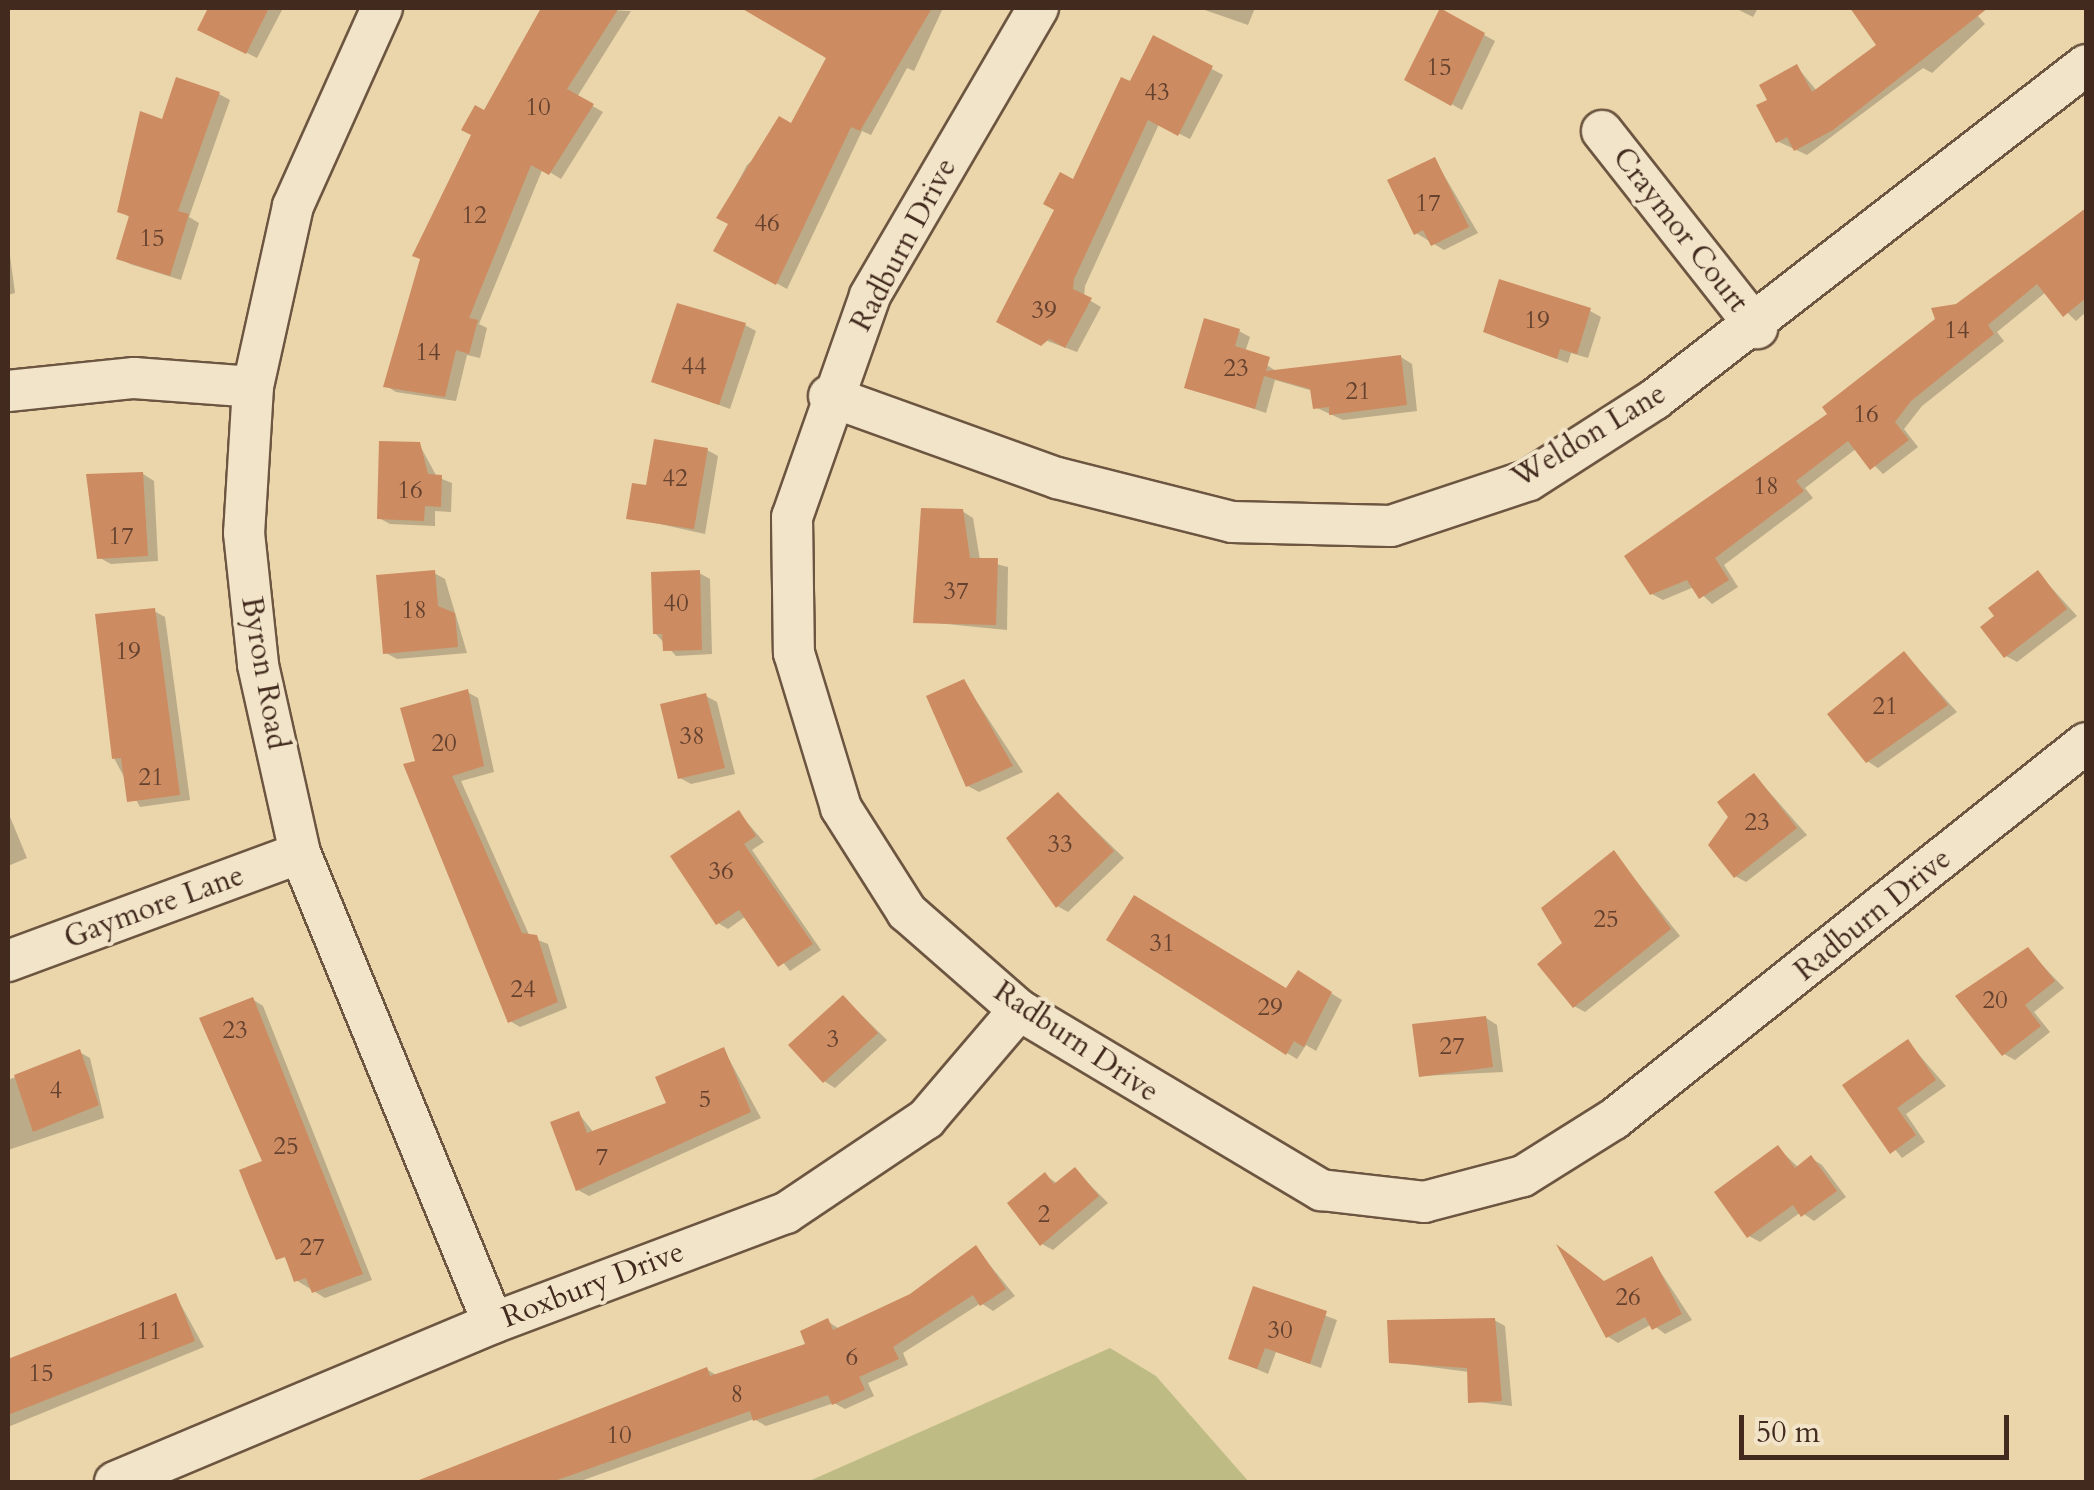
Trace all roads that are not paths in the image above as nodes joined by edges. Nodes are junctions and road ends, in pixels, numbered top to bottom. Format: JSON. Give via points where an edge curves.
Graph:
{"nodes":[{"id":1,"x":382,"y":8,"type":"edge"},
{"id":2,"x":1038,"y":8,"type":"edge"},
{"id":3,"x":2086,"y":65,"type":"edge"},
{"id":4,"x":1602,"y":131,"type":"dead end"},
{"id":5,"x":1756,"y":328,"type":"junction"},
{"id":6,"x":253,"y":386,"type":"junction"},
{"id":7,"x":8,"y":391,"type":"edge"},
{"id":8,"x":829,"y":396,"type":"junction"},
{"id":9,"x":2086,"y":743,"type":"edge"},
{"id":10,"x":300,"y":854,"type":"junction"},
{"id":11,"x":8,"y":961,"type":"edge"},
{"id":12,"x":1019,"y":1010,"type":"junction"},
{"id":13,"x":493,"y":1323,"type":"junction"},
{"id":14,"x":115,"y":1482,"type":"edge"}],
"edges":[{"from":1,"to":6,"type":"street","name":"Byron Road","via":[[294,206]]},
{"from":2,"to":8,"type":"street","name":"Radburn Drive","via":[[870,296]]},
{"from":3,"to":5,"type":"street","name":"Weldon Lane"},
{"from":4,"to":5,"type":"street","name":"Craymor Court"},
{"from":5,"to":8,"type":"street","name":"Weldon Lane","via":[[1530,480],[1391,526],[1232,522],[1058,478]]},
{"from":6,"to":7,"type":"street","via":[[134,378]]},
{"from":6,"to":10,"type":"street","name":"Byron Road","via":[[244,533],[258,665]]},
{"from":8,"to":12,"type":"street","name":"Radburn Drive","via":[[792,517],[794,653],[841,808],[907,912]]},
{"from":9,"to":12,"type":"street","name":"Radburn Drive","via":[[1614,1119],[1524,1176],[1424,1202],[1321,1190]]},
{"from":10,"to":11,"type":"street","name":"Gaymore Lane"},
{"from":10,"to":13,"type":"street","name":"Byron Road"},
{"from":12,"to":13,"type":"street","name":"Roxbury Drive","via":[[926,1119],[786,1213]]},
{"from":13,"to":14,"type":"street","name":"Roxbury Drive"}]}
